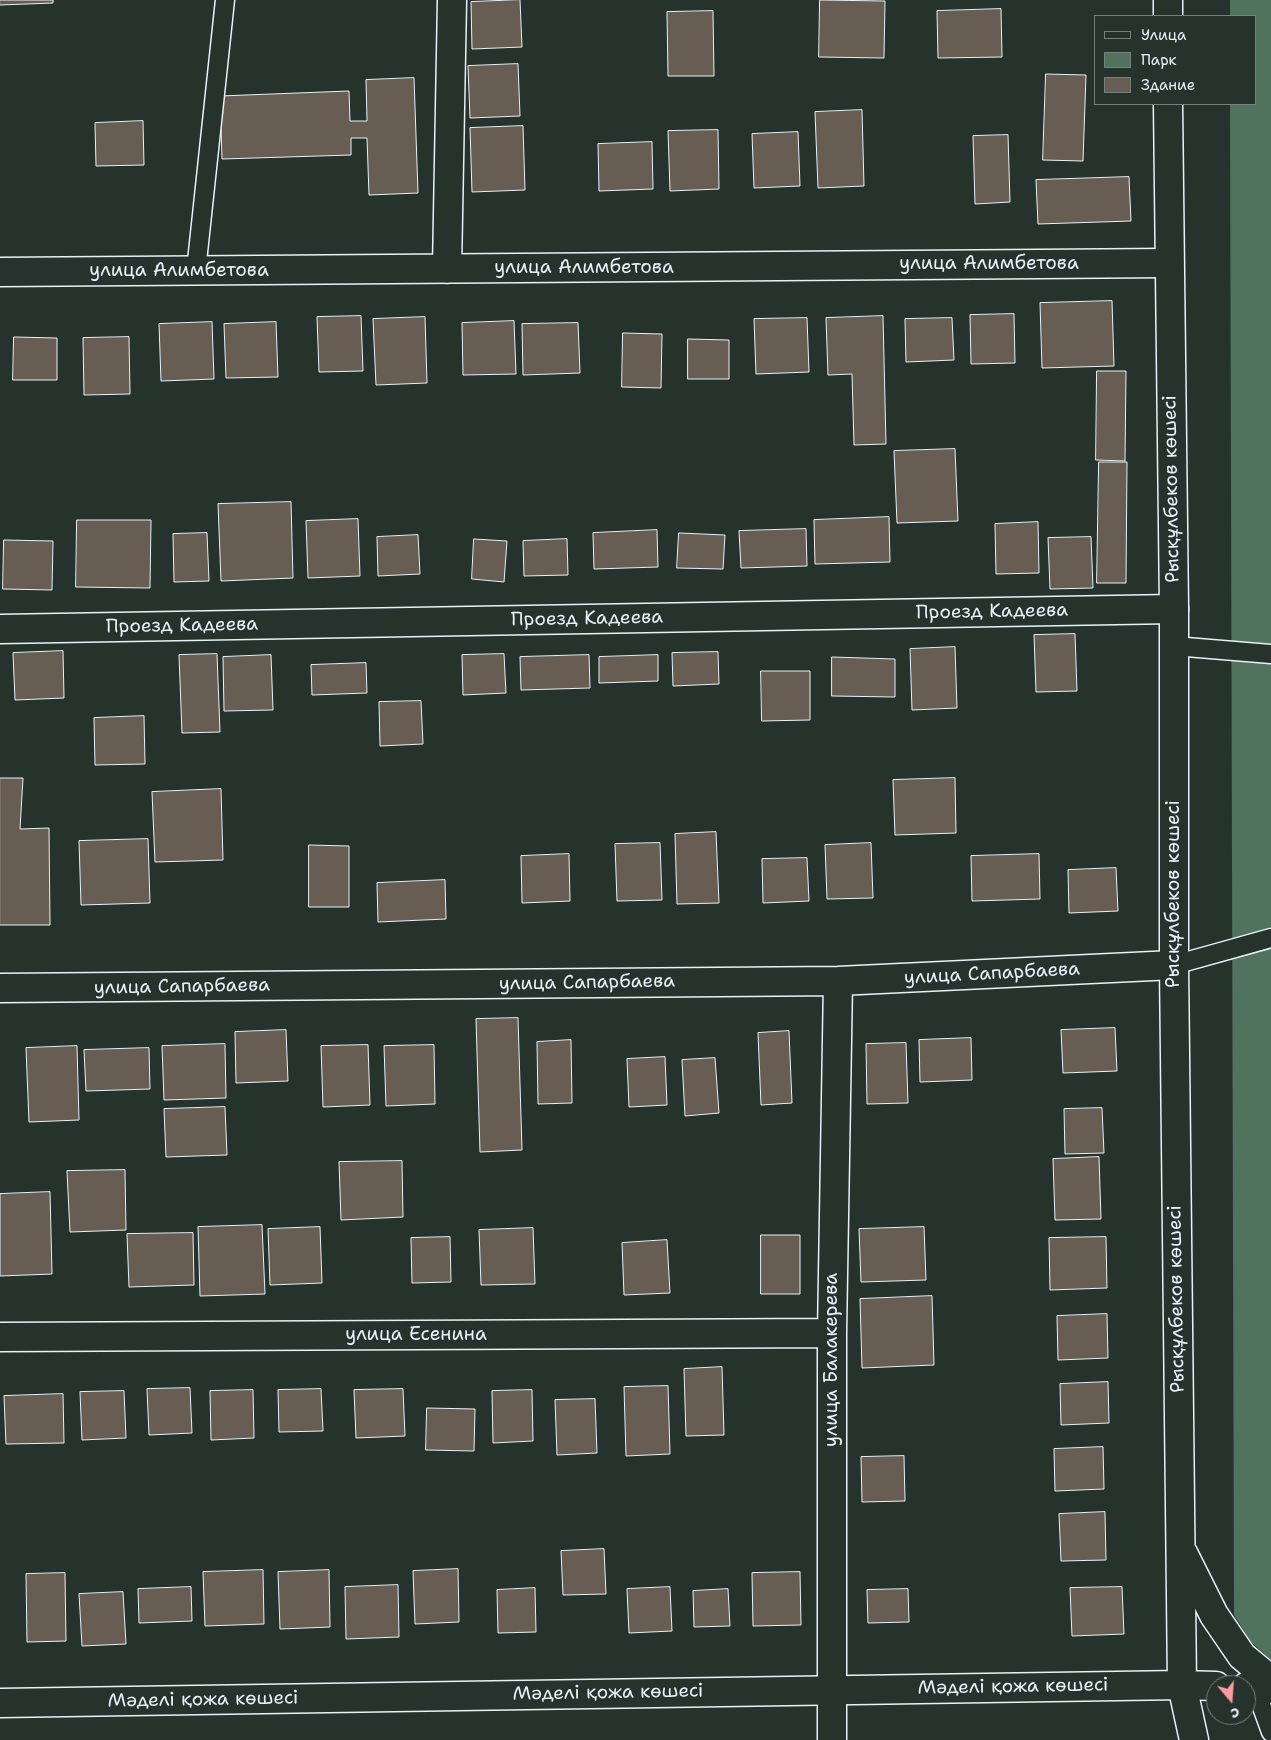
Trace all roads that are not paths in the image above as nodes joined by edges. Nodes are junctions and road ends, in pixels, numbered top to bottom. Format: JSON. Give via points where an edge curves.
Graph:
{"nodes":[{"id":1,"x":225,"y":0,"type":"edge"},
{"id":2,"x":452,"y":0,"type":"edge"},
{"id":3,"x":1168,"y":0,"type":"edge"},
{"id":4,"x":1168,"y":15,"type":"edge"},
{"id":5,"x":1168,"y":105,"type":"edge"},
{"id":6,"x":1169,"y":263,"type":"junction"},
{"id":7,"x":447,"y":269,"type":"junction"},
{"id":8,"x":196,"y":271,"type":"junction"},
{"id":9,"x":0,"y":272,"type":"edge"},
{"id":10,"x":1174,"y":609,"type":"junction"},
{"id":11,"x":0,"y":629,"type":"edge"},
{"id":12,"x":1174,"y":646,"type":"junction"},
{"id":13,"x":1271,"y":654,"type":"edge"},
{"id":14,"x":1271,"y":938,"type":"edge"},
{"id":15,"x":1174,"y":965,"type":"junction"},
{"id":16,"x":838,"y":981,"type":"junction"},
{"id":17,"x":0,"y":988,"type":"edge"},
{"id":18,"x":832,"y":1333,"type":"junction"},
{"id":19,"x":0,"y":1337,"type":"edge"},
{"id":20,"x":1180,"y":1547,"type":"junction"},
{"id":21,"x":1182,"y":1685,"type":"junction"},
{"id":22,"x":1206,"y":1686,"type":"edge"},
{"id":23,"x":1261,"y":1686,"type":"edge"},
{"id":24,"x":832,"y":1690,"type":"junction"},
{"id":25,"x":0,"y":1703,"type":"edge"},
{"id":26,"x":1271,"y":1732,"type":"edge"},
{"id":27,"x":832,"y":1740,"type":"edge"},
{"id":28,"x":1194,"y":1740,"type":"edge"}],
"edges":[{"from":1,"to":8,"type":"lane"},
{"from":2,"to":7,"type":"street"},
{"from":3,"to":4,"type":"street"},
{"from":5,"to":6,"type":"street","name":"Рысқұлбеков көшесі"},
{"from":6,"to":7,"type":"street","name":"улица Алимбетова"},
{"from":6,"to":10,"type":"street","name":"Рысқұлбеков көшесі"},
{"from":7,"to":8,"type":"street","name":"улица Алимбетова"},
{"from":8,"to":9,"type":"street","name":"улица Алимбетова"},
{"from":10,"to":11,"type":"street","name":"Проезд Кадеева"},
{"from":10,"to":12,"type":"street","name":"Рысқұлбеков көшесі"},
{"from":12,"to":13,"type":"lane"},
{"from":12,"to":15,"type":"street","name":"Рысқұлбеков көшесі"},
{"from":14,"to":15,"type":"lane"},
{"from":15,"to":16,"type":"street","name":"улица Сапарбаева"},
{"from":15,"to":20,"type":"street","name":"Рысқұлбеков көшесі"},
{"from":16,"to":17,"type":"street","name":"улица Сапарбаева"},
{"from":16,"to":18,"type":"street","name":"улица Балакерева"},
{"from":18,"to":19,"type":"street","name":"улица Есенина"},
{"from":18,"to":24,"type":"street","name":"улица Балакерева"},
{"from":20,"to":21,"type":"street","name":"Рысқұлбеков көшесі"},
{"from":20,"to":23,"type":"street","via":[[1214,1615]]},
{"from":21,"to":22,"type":"street","name":"Мәделі қожа көшесі"},
{"from":21,"to":24,"type":"street","name":"Мәделі қожа көшесі"},
{"from":21,"to":28,"type":"street","name":"Рысқұлбеков көшесі"},
{"from":23,"to":26,"type":"lane"},
{"from":24,"to":25,"type":"street","name":"Мәделі қожа көшесі"},
{"from":24,"to":27,"type":"street","name":"улица Балакерева"}]}
